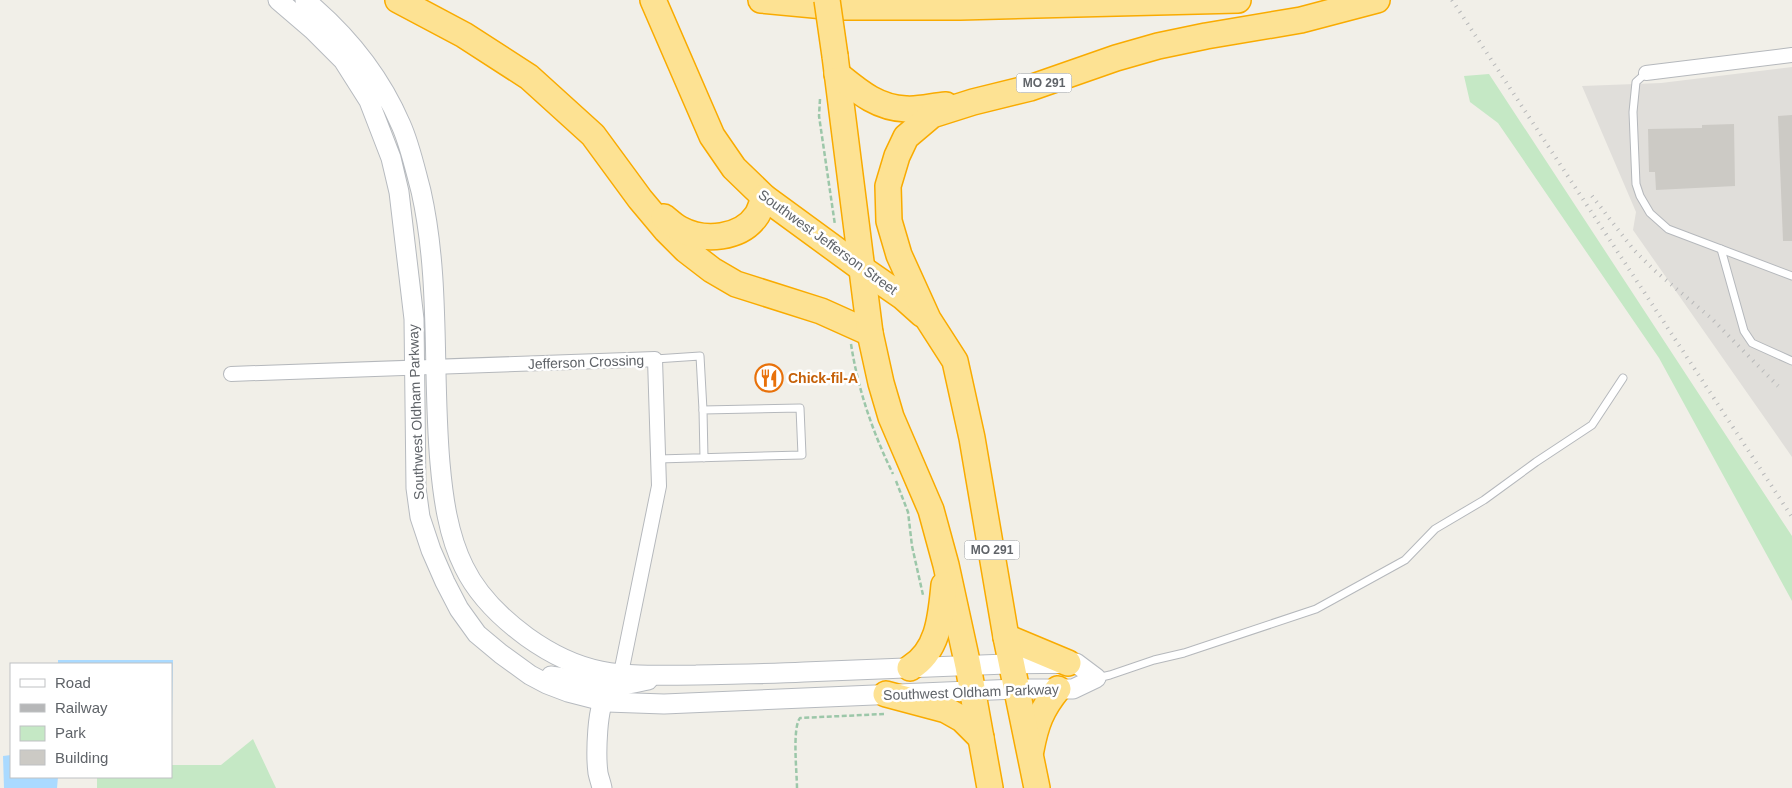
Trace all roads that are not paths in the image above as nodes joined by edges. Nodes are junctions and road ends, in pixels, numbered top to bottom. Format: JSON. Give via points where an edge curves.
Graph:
{"nodes":[{"id":1,"x":278,"y":0,"type":"edge"},
{"id":2,"x":305,"y":0,"type":"edge"},
{"id":3,"x":398,"y":0,"type":"edge"},
{"id":4,"x":762,"y":0,"type":"edge"},
{"id":5,"x":828,"y":0,"type":"edge"},
{"id":6,"x":1238,"y":0,"type":"edge"},
{"id":7,"x":1377,"y":0,"type":"edge"},
{"id":8,"x":657,"y":10,"type":"edge"},
{"id":9,"x":1792,"y":55,"type":"edge"},
{"id":10,"x":836,"y":65,"type":"junction"},
{"id":11,"x":1646,"y":73,"type":"joint"},
{"id":12,"x":973,"y":102,"type":"junction"},
{"id":13,"x":410,"y":152,"type":"junction"},
{"id":14,"x":391,"y":158,"type":"junction"},
{"id":15,"x":764,"y":197,"type":"junction"},
{"id":16,"x":640,"y":199,"type":"junction"},
{"id":17,"x":1721,"y":249,"type":"junction"},
{"id":18,"x":861,"y":268,"type":"junction"},
{"id":19,"x":1792,"y":276,"type":"edge"},
{"id":20,"x":928,"y":319,"type":"junction"},
{"id":21,"x":860,"y":336,"type":"junction"},
{"id":22,"x":655,"y":359,"type":"junction"},
{"id":23,"x":1792,"y":361,"type":"edge"},
{"id":24,"x":436,"y":368,"type":"junction"},
{"id":25,"x":415,"y":369,"type":"junction"},
{"id":26,"x":231,"y":374,"type":"dead end"},
{"id":27,"x":1623,"y":378,"type":"dead end"},
{"id":28,"x":703,"y":410,"type":"junction"},
{"id":29,"x":704,"y":458,"type":"junction"},
{"id":30,"x":658,"y":459,"type":"junction"},
{"id":31,"x":946,"y":565,"type":"junction"},
{"id":32,"x":1006,"y":637,"type":"junction"},
{"id":33,"x":1068,"y":663,"type":"junction"},
{"id":34,"x":1011,"y":664,"type":"junction"},
{"id":35,"x":968,"y":666,"type":"junction"},
{"id":36,"x":910,"y":668,"type":"junction"},
{"id":37,"x":621,"y":672,"type":"junction"},
{"id":38,"x":527,"y":673,"type":"junction"},
{"id":39,"x":668,"y":675,"type":"junction"},
{"id":40,"x":1096,"y":678,"type":"junction"},
{"id":41,"x":1016,"y":689,"type":"junction"},
{"id":42,"x":1058,"y":689,"type":"junction"},
{"id":43,"x":972,"y":691,"type":"junction"},
{"id":44,"x":601,"y":701,"type":"junction"},
{"id":45,"x":889,"y":704,"type":"junction"},
{"id":46,"x":981,"y":738,"type":"junction"},
{"id":47,"x":1030,"y":754,"type":"junction"},
{"id":48,"x":602,"y":788,"type":"edge"},
{"id":49,"x":990,"y":788,"type":"edge"},
{"id":50,"x":1037,"y":788,"type":"edge"}],
"edges":[{"from":1,"to":14,"type":"street","name":"Southwest Oldham Parkway","via":[[343,60],[369,101]]},
{"from":2,"to":13,"type":"street","name":"Southwest Oldham Parkway","via":[[357,52],[379,82],[401,124]]},
{"from":3,"to":16,"type":"highway","via":[[464,35],[529,77],[593,135]]},
{"from":4,"to":6,"type":"highway","via":[[835,7]]},
{"from":5,"to":10,"type":"highway","number":"MO 291","bridge":true},
{"from":7,"to":12,"type":"highway","number":"MO 291","via":[[1301,20],[1158,46],[1030,88]]},
{"from":8,"to":15,"type":"highway","name":"Southwest Jefferson Street","via":[[712,136],[734,168]]},
{"from":9,"to":11,"type":"street"},
{"from":10,"to":12,"type":"highway","number":"MO 291","via":[[872,101],[886,106],[907,109]]},
{"from":10,"to":18,"type":"highway","number":"MO 291"},
{"from":11,"to":17,"type":"lane","via":[[1636,82],[1633,112],[1636,184],[1640,196],[1650,213],[1668,229]]},
{"from":12,"to":20,"type":"highway","number":"MO 291","via":[[932,116],[906,137],[888,186],[889,221],[899,255]]},
{"from":13,"to":14,"type":"street"},
{"from":13,"to":24,"type":"street","name":"Southwest Oldham Parkway","via":[[428,233]]},
{"from":14,"to":25,"type":"street","name":"Southwest Oldham Parkway","via":[[400,201],[414,319]]},
{"from":15,"to":16,"type":"highway","via":[[758,214],[750,223],[738,231],[720,236],[705,236],[680,229]]},
{"from":15,"to":18,"type":"highway","name":"Southwest Jefferson Street"},
{"from":16,"to":21,"type":"highway","via":[[686,250],[712,270],[736,284],[821,311]]},
{"from":17,"to":19,"type":"lane"},
{"from":17,"to":23,"type":"lane","via":[[1744,331],[1752,343]]},
{"from":18,"to":20,"type":"highway","name":"Southwest Jefferson Street"},
{"from":18,"to":21,"type":"highway","number":"MO 291"},
{"from":20,"to":32,"type":"highway","number":"MO 291","via":[[956,361]]},
{"from":21,"to":31,"type":"highway","number":"MO 291","via":[[931,510]]},
{"from":22,"to":24,"type":"street","name":"Jefferson Crossing"},
{"from":22,"to":28,"type":"lane","via":[[700,356]]},
{"from":22,"to":30,"type":"street","name":"Jefferson Crossing"},
{"from":24,"to":25,"type":"street","name":"Jefferson Crossing"},
{"from":24,"to":37,"type":"street","name":"Southwest Oldham Parkway","via":[[441,477],[448,521],[464,568],[493,609],[533,641],[576,663],[601,671]]},
{"from":25,"to":26,"type":"street","name":"Jefferson Crossing"},
{"from":25,"to":38,"type":"street","name":"Southwest Oldham Parkway","via":[[416,488],[420,517],[431,550],[459,609],[477,634]]},
{"from":27,"to":40,"type":"lane","via":[[1592,425],[1484,500],[1435,529],[1405,560],[1316,609]]},
{"from":28,"to":29,"type":"lane"},
{"from":28,"to":29,"type":"lane","via":[[800,408],[802,455]]},
{"from":29,"to":30,"type":"lane"},
{"from":30,"to":37,"type":"street","name":"Jefferson Crossing","via":[[659,486]]},
{"from":31,"to":35,"type":"highway","number":"MO 291"},
{"from":31,"to":36,"type":"highway","via":[[942,609],[934,638],[924,658]]},
{"from":32,"to":33,"type":"highway"},
{"from":32,"to":34,"type":"highway","number":"MO 291"},
{"from":33,"to":34,"type":"street","name":"Southwest Oldham Parkway"},
{"from":33,"to":40,"type":"street","name":"Southwest Oldham Parkway","via":[[1076,663]]},
{"from":34,"to":35,"type":"street","name":"Southwest Oldham Parkway"},
{"from":34,"to":41,"type":"highway","number":"MO 291"},
{"from":35,"to":36,"type":"street","name":"Southwest Oldham Parkway"},
{"from":35,"to":43,"type":"highway","number":"MO 291"},
{"from":36,"to":39,"type":"street","name":"Southwest Oldham Parkway"},
{"from":37,"to":38,"type":"street","via":[[614,679],[593,682]]},
{"from":37,"to":39,"type":"street","name":"Southwest Oldham Parkway"},
{"from":38,"to":44,"type":"street","name":"Southwest Oldham Parkway","via":[[568,692]]},
{"from":39,"to":44,"type":"street","via":[[618,687]]},
{"from":40,"to":42,"type":"street","name":"Southwest Oldham Parkway","via":[[1073,689]]},
{"from":41,"to":42,"type":"street","name":"Southwest Oldham Parkway"},
{"from":41,"to":43,"type":"street","name":"Southwest Oldham Parkway"},
{"from":41,"to":47,"type":"highway","number":"MO 291"},
{"from":42,"to":47,"type":"highway","via":[[1036,723]]},
{"from":43,"to":45,"type":"street","name":"Southwest Oldham Parkway"},
{"from":43,"to":46,"type":"highway","number":"MO 291"},
{"from":44,"to":45,"type":"street","name":"Southwest Oldham Parkway"},
{"from":44,"to":48,"type":"street","via":[[597,747]]},
{"from":45,"to":46,"type":"highway","via":[[924,703],[946,710],[962,718]]},
{"from":46,"to":49,"type":"highway","number":"MO 291"},
{"from":47,"to":50,"type":"highway","number":"MO 291"}]}
